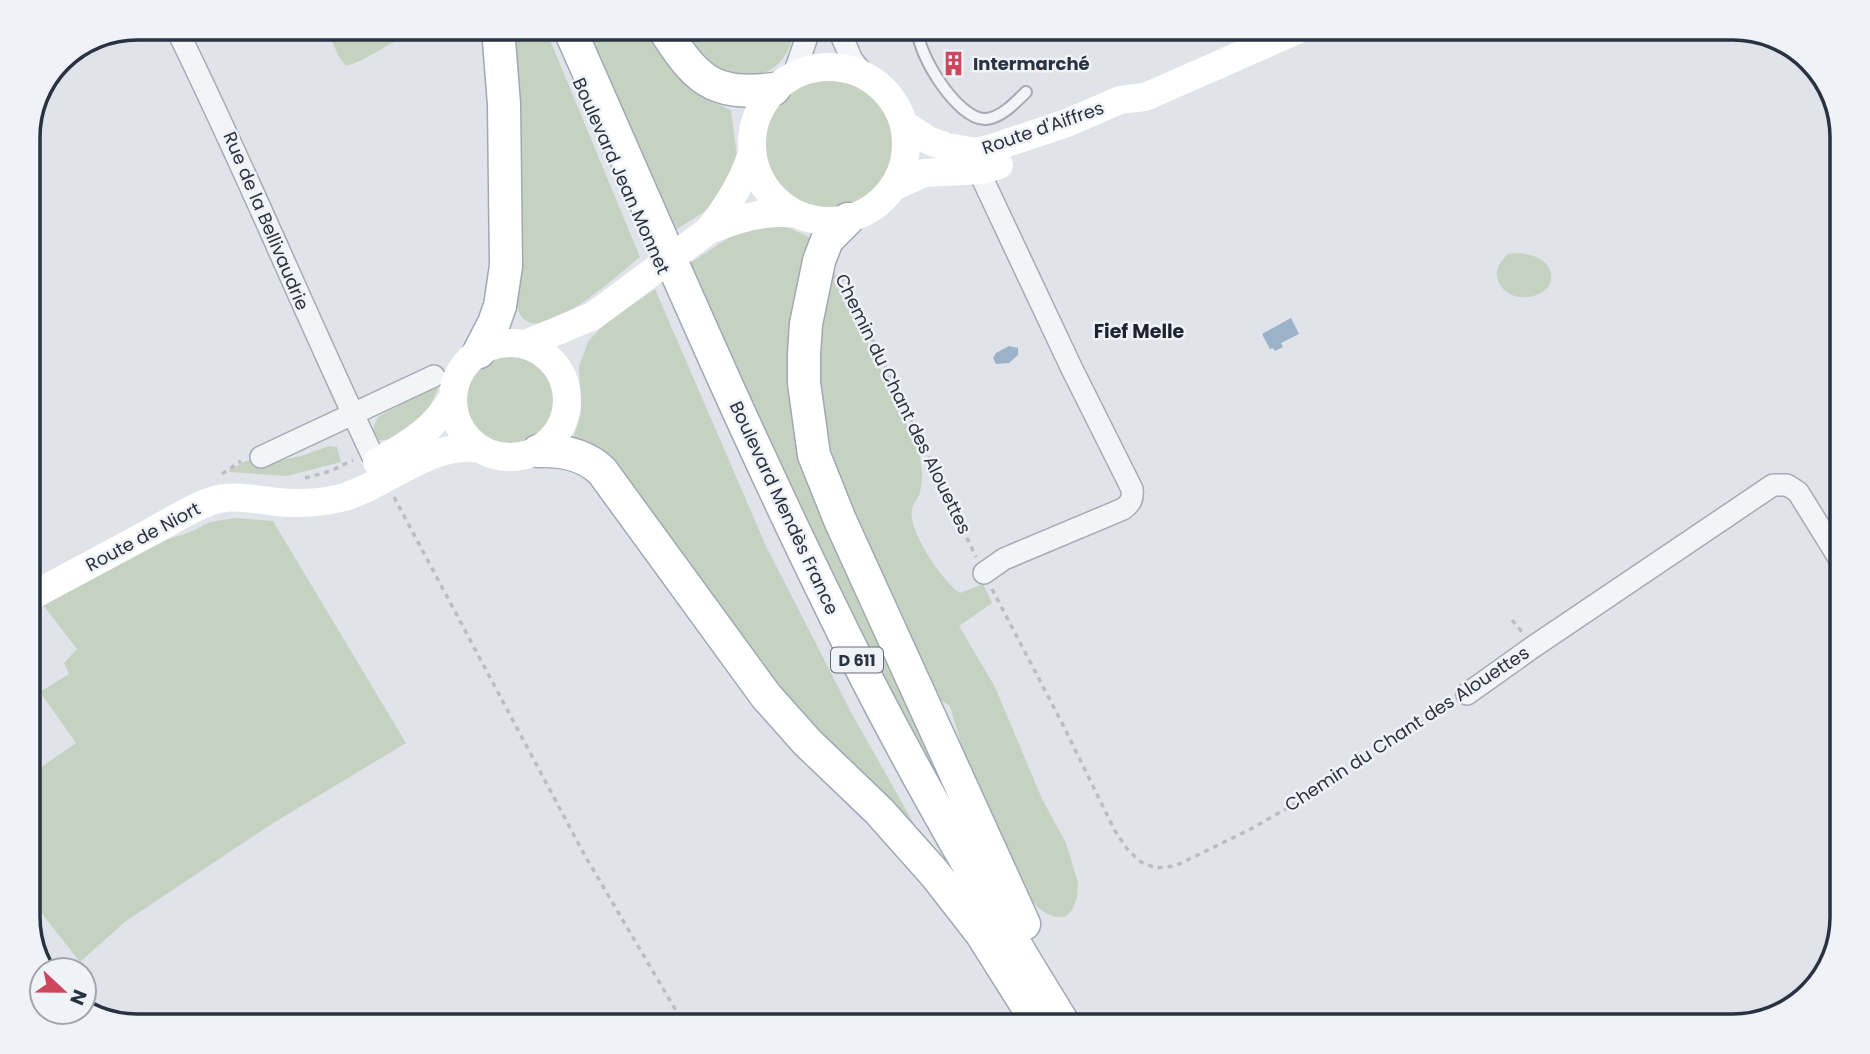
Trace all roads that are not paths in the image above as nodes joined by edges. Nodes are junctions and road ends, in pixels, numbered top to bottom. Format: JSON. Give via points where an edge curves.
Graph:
{"nodes":[{"id":1,"x":182,"y":40,"type":"edge"},
{"id":2,"x":499,"y":40,"type":"edge"},
{"id":3,"x":563,"y":40,"type":"edge"},
{"id":4,"x":574,"y":40,"type":"edge"},
{"id":5,"x":672,"y":40,"type":"edge"},
{"id":6,"x":804,"y":40,"type":"edge"},
{"id":7,"x":843,"y":40,"type":"edge"},
{"id":8,"x":919,"y":40,"type":"edge"},
{"id":9,"x":1275,"y":40,"type":"edge"},
{"id":10,"x":863,"y":74,"type":"junction"},
{"id":11,"x":784,"y":82,"type":"junction"},
{"id":12,"x":1027,"y":92,"type":"dead end"},
{"id":13,"x":1144,"y":97,"type":"junction"},
{"id":14,"x":905,"y":125,"type":"junction"},
{"id":15,"x":751,"y":156,"type":"junction"},
{"id":16,"x":981,"y":170,"type":"junction"},
{"id":17,"x":893,"y":187,"type":"junction"},
{"id":18,"x":793,"y":213,"type":"junction"},
{"id":19,"x":848,"y":219,"type":"junction"},
{"id":20,"x":709,"y":230,"type":"junction"},
{"id":21,"x":674,"y":282,"type":"junction"},
{"id":22,"x":593,"y":316,"type":"junction"},
{"id":23,"x":526,"y":344,"type":"junction"},
{"id":24,"x":479,"y":352,"type":"junction"},
{"id":25,"x":434,"y":376,"type":"dead end"},
{"id":26,"x":564,"y":379,"type":"junction"},
{"id":27,"x":453,"y":397,"type":"junction"},
{"id":28,"x":354,"y":414,"type":"junction"},
{"id":29,"x":480,"y":449,"type":"junction"},
{"id":30,"x":538,"y":451,"type":"junction"},
{"id":31,"x":261,"y":457,"type":"road end"},
{"id":32,"x":380,"y":471,"type":"junction"},
{"id":33,"x":1830,"y":544,"type":"edge"},
{"id":34,"x":984,"y":573,"type":"road end"},
{"id":35,"x":40,"y":580,"type":"edge"},
{"id":36,"x":40,"y":592,"type":"edge"},
{"id":37,"x":1467,"y":694,"type":"road end"},
{"id":38,"x":1032,"y":1014,"type":"edge"},
{"id":39,"x":1044,"y":1014,"type":"edge"},
{"id":40,"x":1058,"y":1014,"type":"edge"},
{"id":41,"x":1073,"y":1014,"type":"edge"}],
"edges":[{"from":1,"to":28,"type":"street","name":"Rue de la Bellivaudrie"},
{"from":2,"to":24,"type":"main road","via":[[506,266],[500,306]]},
{"from":3,"to":21,"type":"main road","name":"Boulevard Jean Monnet","number":"D 611"},
{"from":4,"to":21,"type":"main road","name":"Boulevard Jean Monnet","number":"D 611"},
{"from":5,"to":11,"type":"main road","via":[[695,73],[709,83],[743,91]]},
{"from":6,"to":11,"type":"street"},
{"from":7,"to":10,"type":"street"},
{"from":8,"to":12,"type":"lane","via":[[949,96],[973,116],[996,116]]},
{"from":9,"to":13,"type":"main road","name":"Route d'Aiffres"},
{"from":10,"to":11,"type":"main road","via":[[829,66],[811,68]]},
{"from":10,"to":14,"type":"main road","via":[[891,96]]},
{"from":11,"to":15,"type":"main road","via":[[762,104],[754,122]]},
{"from":13,"to":14,"type":"main road","name":"Route d'Aiffres","via":[[1120,100],[1067,123],[976,152],[947,148]]},
{"from":13,"to":16,"type":"main road","name":"Route d'Aiffres","via":[[1109,124]]},
{"from":14,"to":17,"type":"main road","via":[[905,158]]},
{"from":15,"to":18,"type":"main road","via":[[767,191]]},
{"from":15,"to":20,"type":"main road","via":[[727,207]]},
{"from":16,"to":17,"type":"main road","name":"Route d'Aiffres","via":[[924,173]]},
{"from":16,"to":34,"type":"street","via":[[1133,495],[1123,509],[1004,559]]},
{"from":17,"to":19,"type":"main road","via":[[874,207]]},
{"from":18,"to":19,"type":"main road","via":[[820,221]]},
{"from":18,"to":20,"type":"main road","via":[[752,215]]},
{"from":19,"to":41,"type":"main road","via":[[827,240],[806,324],[804,383],[814,455],[1020,917]]},
{"from":20,"to":22,"type":"main road","bridge":true},
{"from":21,"to":39,"type":"main road","name":"Boulevard Mendès France","number":"D 611","via":[[729,424],[883,738]]},
{"from":21,"to":40,"type":"main road","name":"Boulevard Mendès France","number":"D 611","via":[[894,732]]},
{"from":22,"to":23,"type":"main road"},
{"from":22,"to":26,"type":"main road","via":[[567,359]]},
{"from":23,"to":24,"type":"main road","via":[[502,343]]},
{"from":23,"to":26,"type":"main road","via":[[549,357]]},
{"from":24,"to":27,"type":"main road","via":[[463,367]]},
{"from":25,"to":28,"type":"street"},
{"from":26,"to":30,"type":"main road","via":[[568,399],[565,420]]},
{"from":27,"to":29,"type":"main road","via":[[462,432]]},
{"from":27,"to":32,"type":"main road","via":[[426,432]]},
{"from":28,"to":31,"type":"street"},
{"from":28,"to":32,"type":"street","name":"Rue de la Bellivaudrie"},
{"from":29,"to":30,"type":"main road","via":[[509,458]]},
{"from":29,"to":32,"type":"main road","via":[[462,446]]},
{"from":30,"to":38,"type":"main road","via":[[565,452],[602,471],[766,696],[935,874],[981,933]]},
{"from":32,"to":35,"type":"main road","name":"Route de Niort","via":[[307,489],[228,485],[209,490]]},
{"from":32,"to":36,"type":"main road","name":"Route de Niort","via":[[356,493],[311,503],[218,499]]},
{"from":33,"to":37,"type":"street","name":"Chemin du Chant des Alouettes","via":[[1798,492],[1787,485],[1773,485]]}]}
